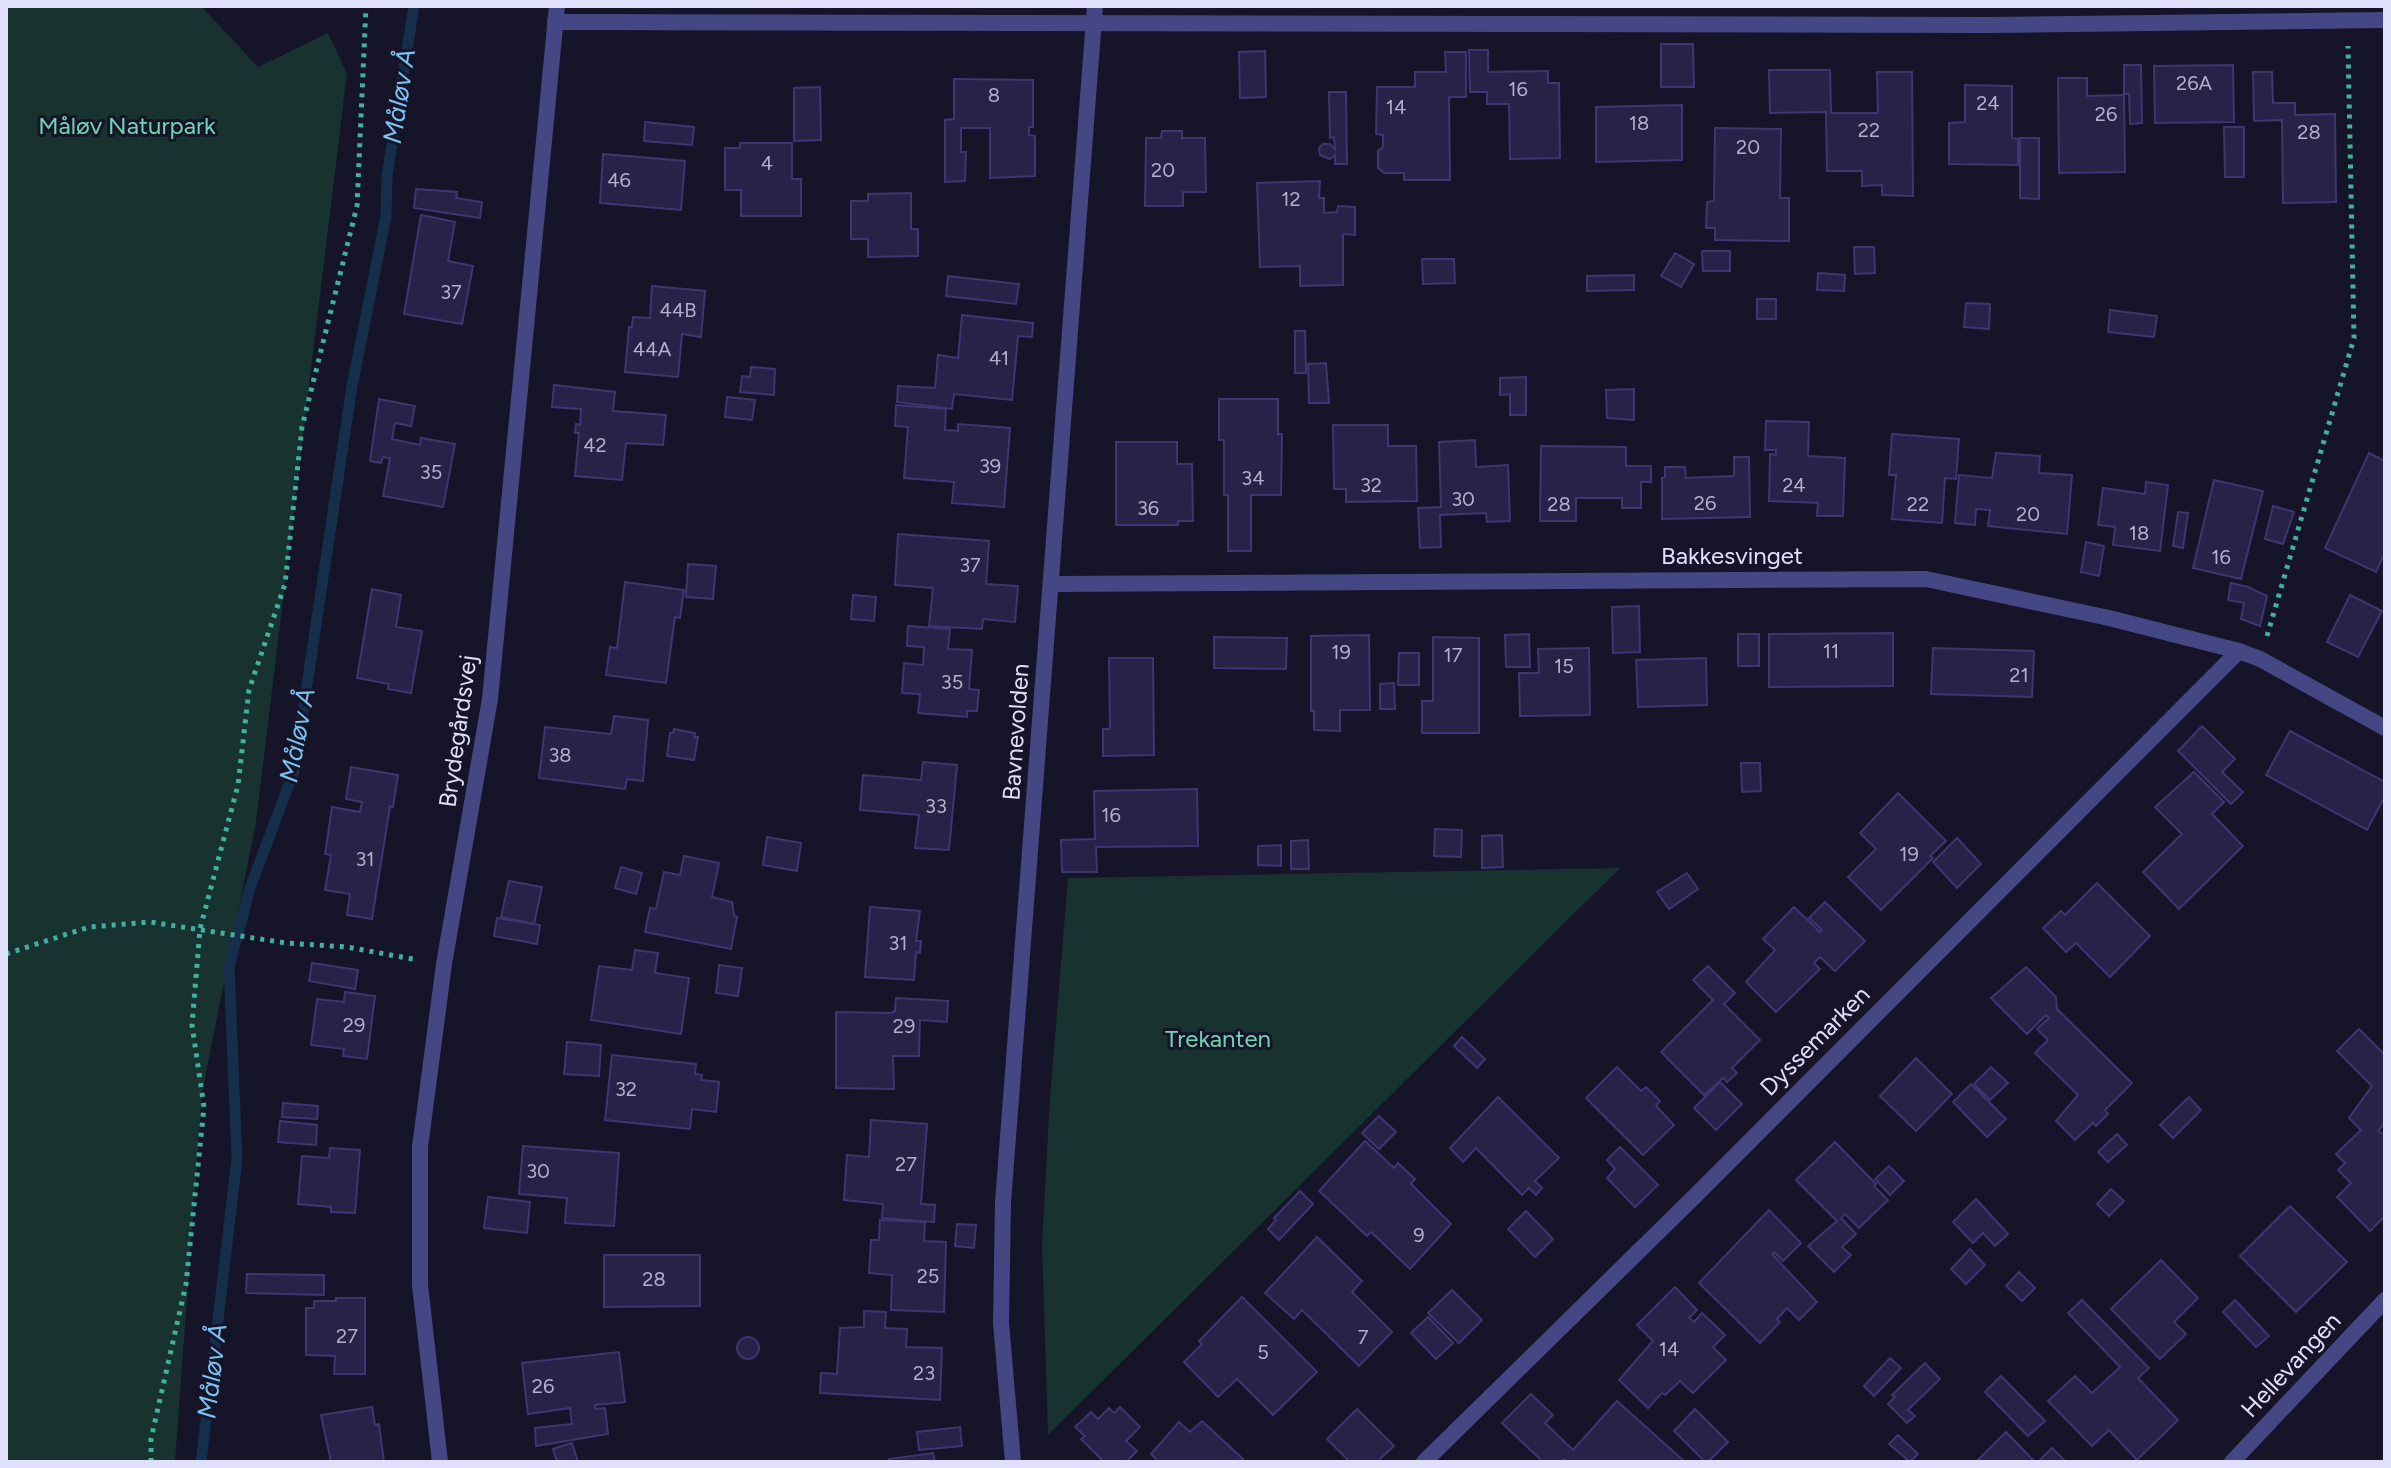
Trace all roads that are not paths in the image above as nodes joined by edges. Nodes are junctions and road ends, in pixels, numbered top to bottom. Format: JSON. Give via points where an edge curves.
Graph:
{"nodes":[{"id":1,"x":1095,"y":6,"type":"edge"},
{"id":2,"x":556,"y":14,"type":"edge"},
{"id":3,"x":2385,"y":20,"type":"edge"},
{"id":4,"x":1095,"y":24,"type":"junction"},
{"id":5,"x":1052,"y":584,"type":"junction"},
{"id":6,"x":2239,"y":651,"type":"junction"},
{"id":7,"x":2385,"y":728,"type":"edge"},
{"id":8,"x":2385,"y":1300,"type":"edge"},
{"id":9,"x":440,"y":1462,"type":"edge"},
{"id":10,"x":1013,"y":1462,"type":"edge"},
{"id":11,"x":1424,"y":1462,"type":"edge"},
{"id":12,"x":2232,"y":1462,"type":"edge"}],
"edges":[{"from":1,"to":4,"type":"street","name":"Bavnevolden"},
{"from":2,"to":4,"type":"street"},
{"from":2,"to":9,"type":"street","name":"Brydegårdsvej","via":[[490,699],[444,964],[420,1147],[420,1285]]},
{"from":3,"to":4,"type":"street"},
{"from":4,"to":5,"type":"street","name":"Bavnevolden"},
{"from":5,"to":6,"type":"street","name":"Bakkesvinget","via":[[1926,579]]},
{"from":5,"to":10,"type":"street","name":"Bavnevolden","via":[[1003,1202],[1001,1323]]},
{"from":6,"to":7,"type":"street","name":"Bakkesvinget"},
{"from":6,"to":11,"type":"street","name":"Dyssemarken"},
{"from":8,"to":12,"type":"street","name":"Hellevangen"}]}
